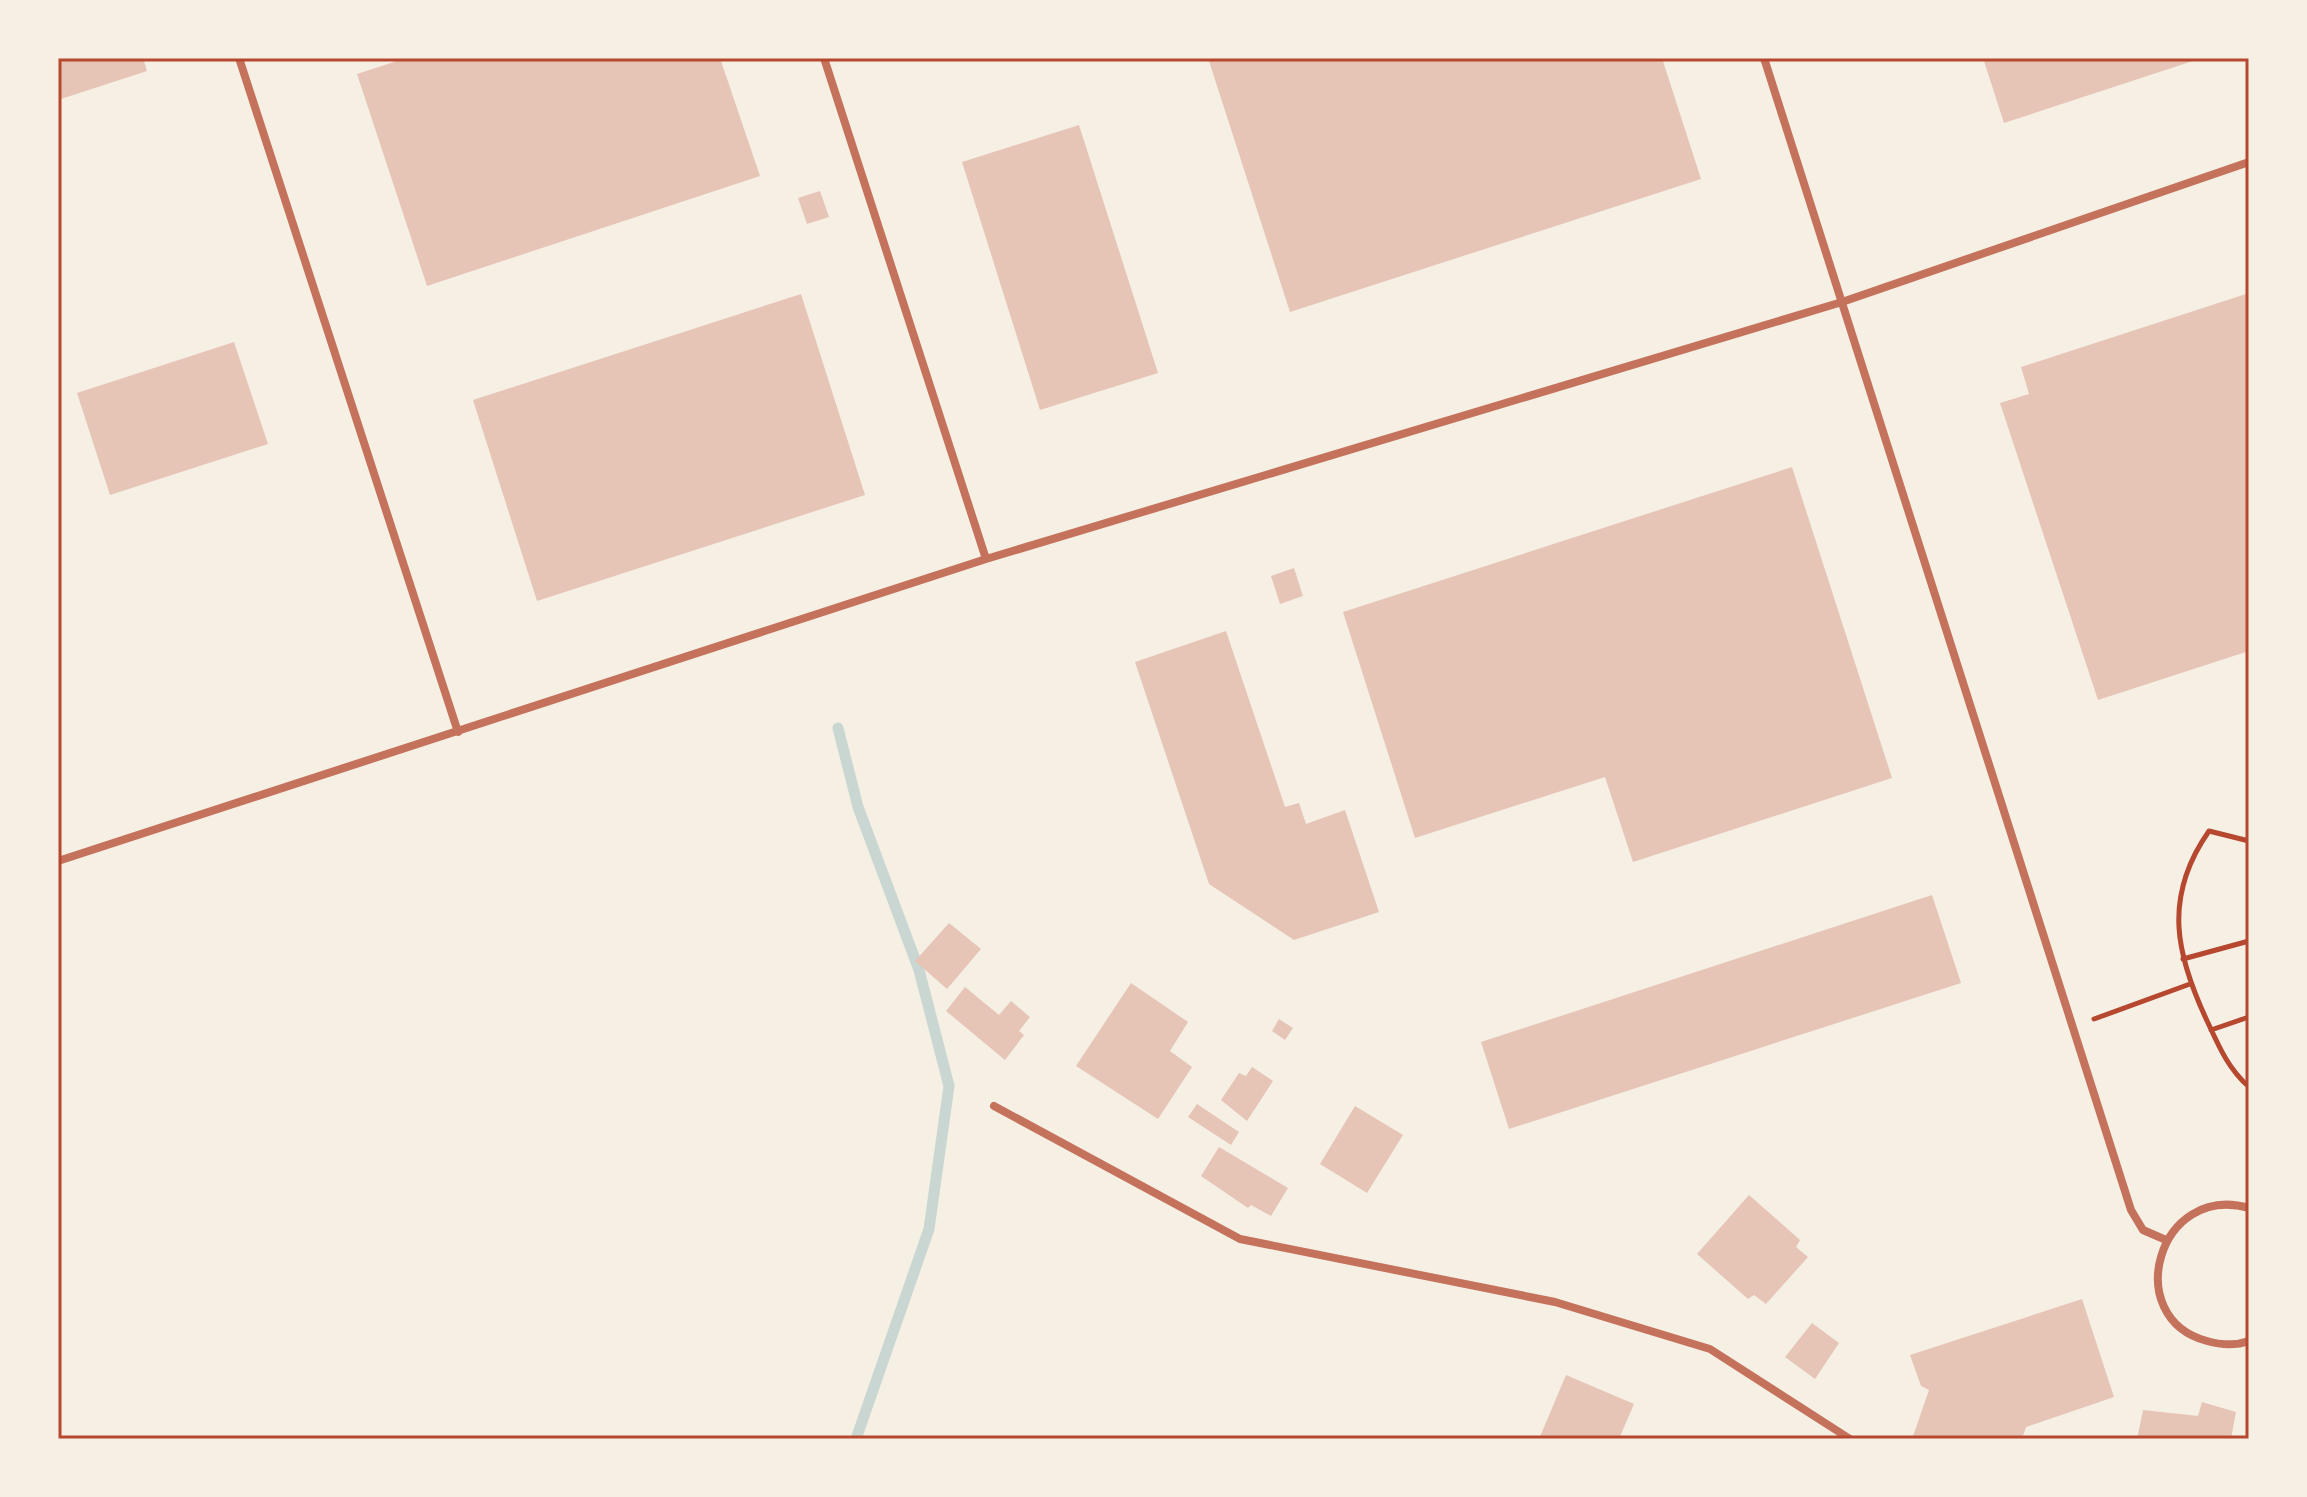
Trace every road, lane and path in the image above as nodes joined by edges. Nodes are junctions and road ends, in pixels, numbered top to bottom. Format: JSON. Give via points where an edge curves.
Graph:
{"nodes":[{"id":1,"x":239,"y":58,"type":"edge"},
{"id":2,"x":824,"y":58,"type":"edge"},
{"id":3,"x":1764,"y":58,"type":"edge"},
{"id":4,"x":2249,"y":162,"type":"edge"},
{"id":5,"x":1842,"y":302,"type":"junction"},
{"id":6,"x":986,"y":559,"type":"junction"},
{"id":7,"x":458,"y":732,"type":"junction"},
{"id":8,"x":2249,"y":841,"type":"edge"},
{"id":9,"x":58,"y":861,"type":"edge"},
{"id":10,"x":2249,"y":941,"type":"edge"},
{"id":11,"x":2183,"y":959,"type":"junction"},
{"id":12,"x":2190,"y":984,"type":"junction"},
{"id":13,"x":2249,"y":1017,"type":"edge"},
{"id":14,"x":2074,"y":1026,"type":"junction"},
{"id":15,"x":2211,"y":1030,"type":"junction"},
{"id":16,"x":2249,"y":1087,"type":"edge"},
{"id":17,"x":994,"y":1106,"type":"dead end"},
{"id":18,"x":2249,"y":1208,"type":"edge"},
{"id":19,"x":2166,"y":1240,"type":"junction"},
{"id":20,"x":2249,"y":1341,"type":"edge"},
{"id":21,"x":1850,"y":1439,"type":"edge"}],
"edges":[{"from":1,"to":7,"type":"street"},
{"from":2,"to":6,"type":"street"},
{"from":3,"to":5,"type":"street"},
{"from":4,"to":5,"type":"street"},
{"from":5,"to":6,"type":"street"},
{"from":5,"to":14,"type":"street"},
{"from":6,"to":7,"type":"street"},
{"from":7,"to":9,"type":"street"},
{"from":8,"to":11,"type":"path","via":[[2209,831],[2192,856],[2180,889],[2178,943]]},
{"from":10,"to":11,"type":"path"},
{"from":11,"to":12,"type":"path"},
{"from":12,"to":14,"type":"path"},
{"from":12,"to":15,"type":"path"},
{"from":13,"to":15,"type":"path"},
{"from":14,"to":19,"type":"street","via":[[2131,1210],[2143,1230]]},
{"from":15,"to":16,"type":"path","via":[[2231,1071]]},
{"from":17,"to":21,"type":"street","via":[[1240,1239],[1555,1302],[1710,1349]]},
{"from":18,"to":19,"type":"street","via":[[2223,1204],[2200,1210]]},
{"from":19,"to":20,"type":"street","via":[[2158,1262],[2158,1286],[2165,1308],[2179,1326],[2221,1345]]}]}
